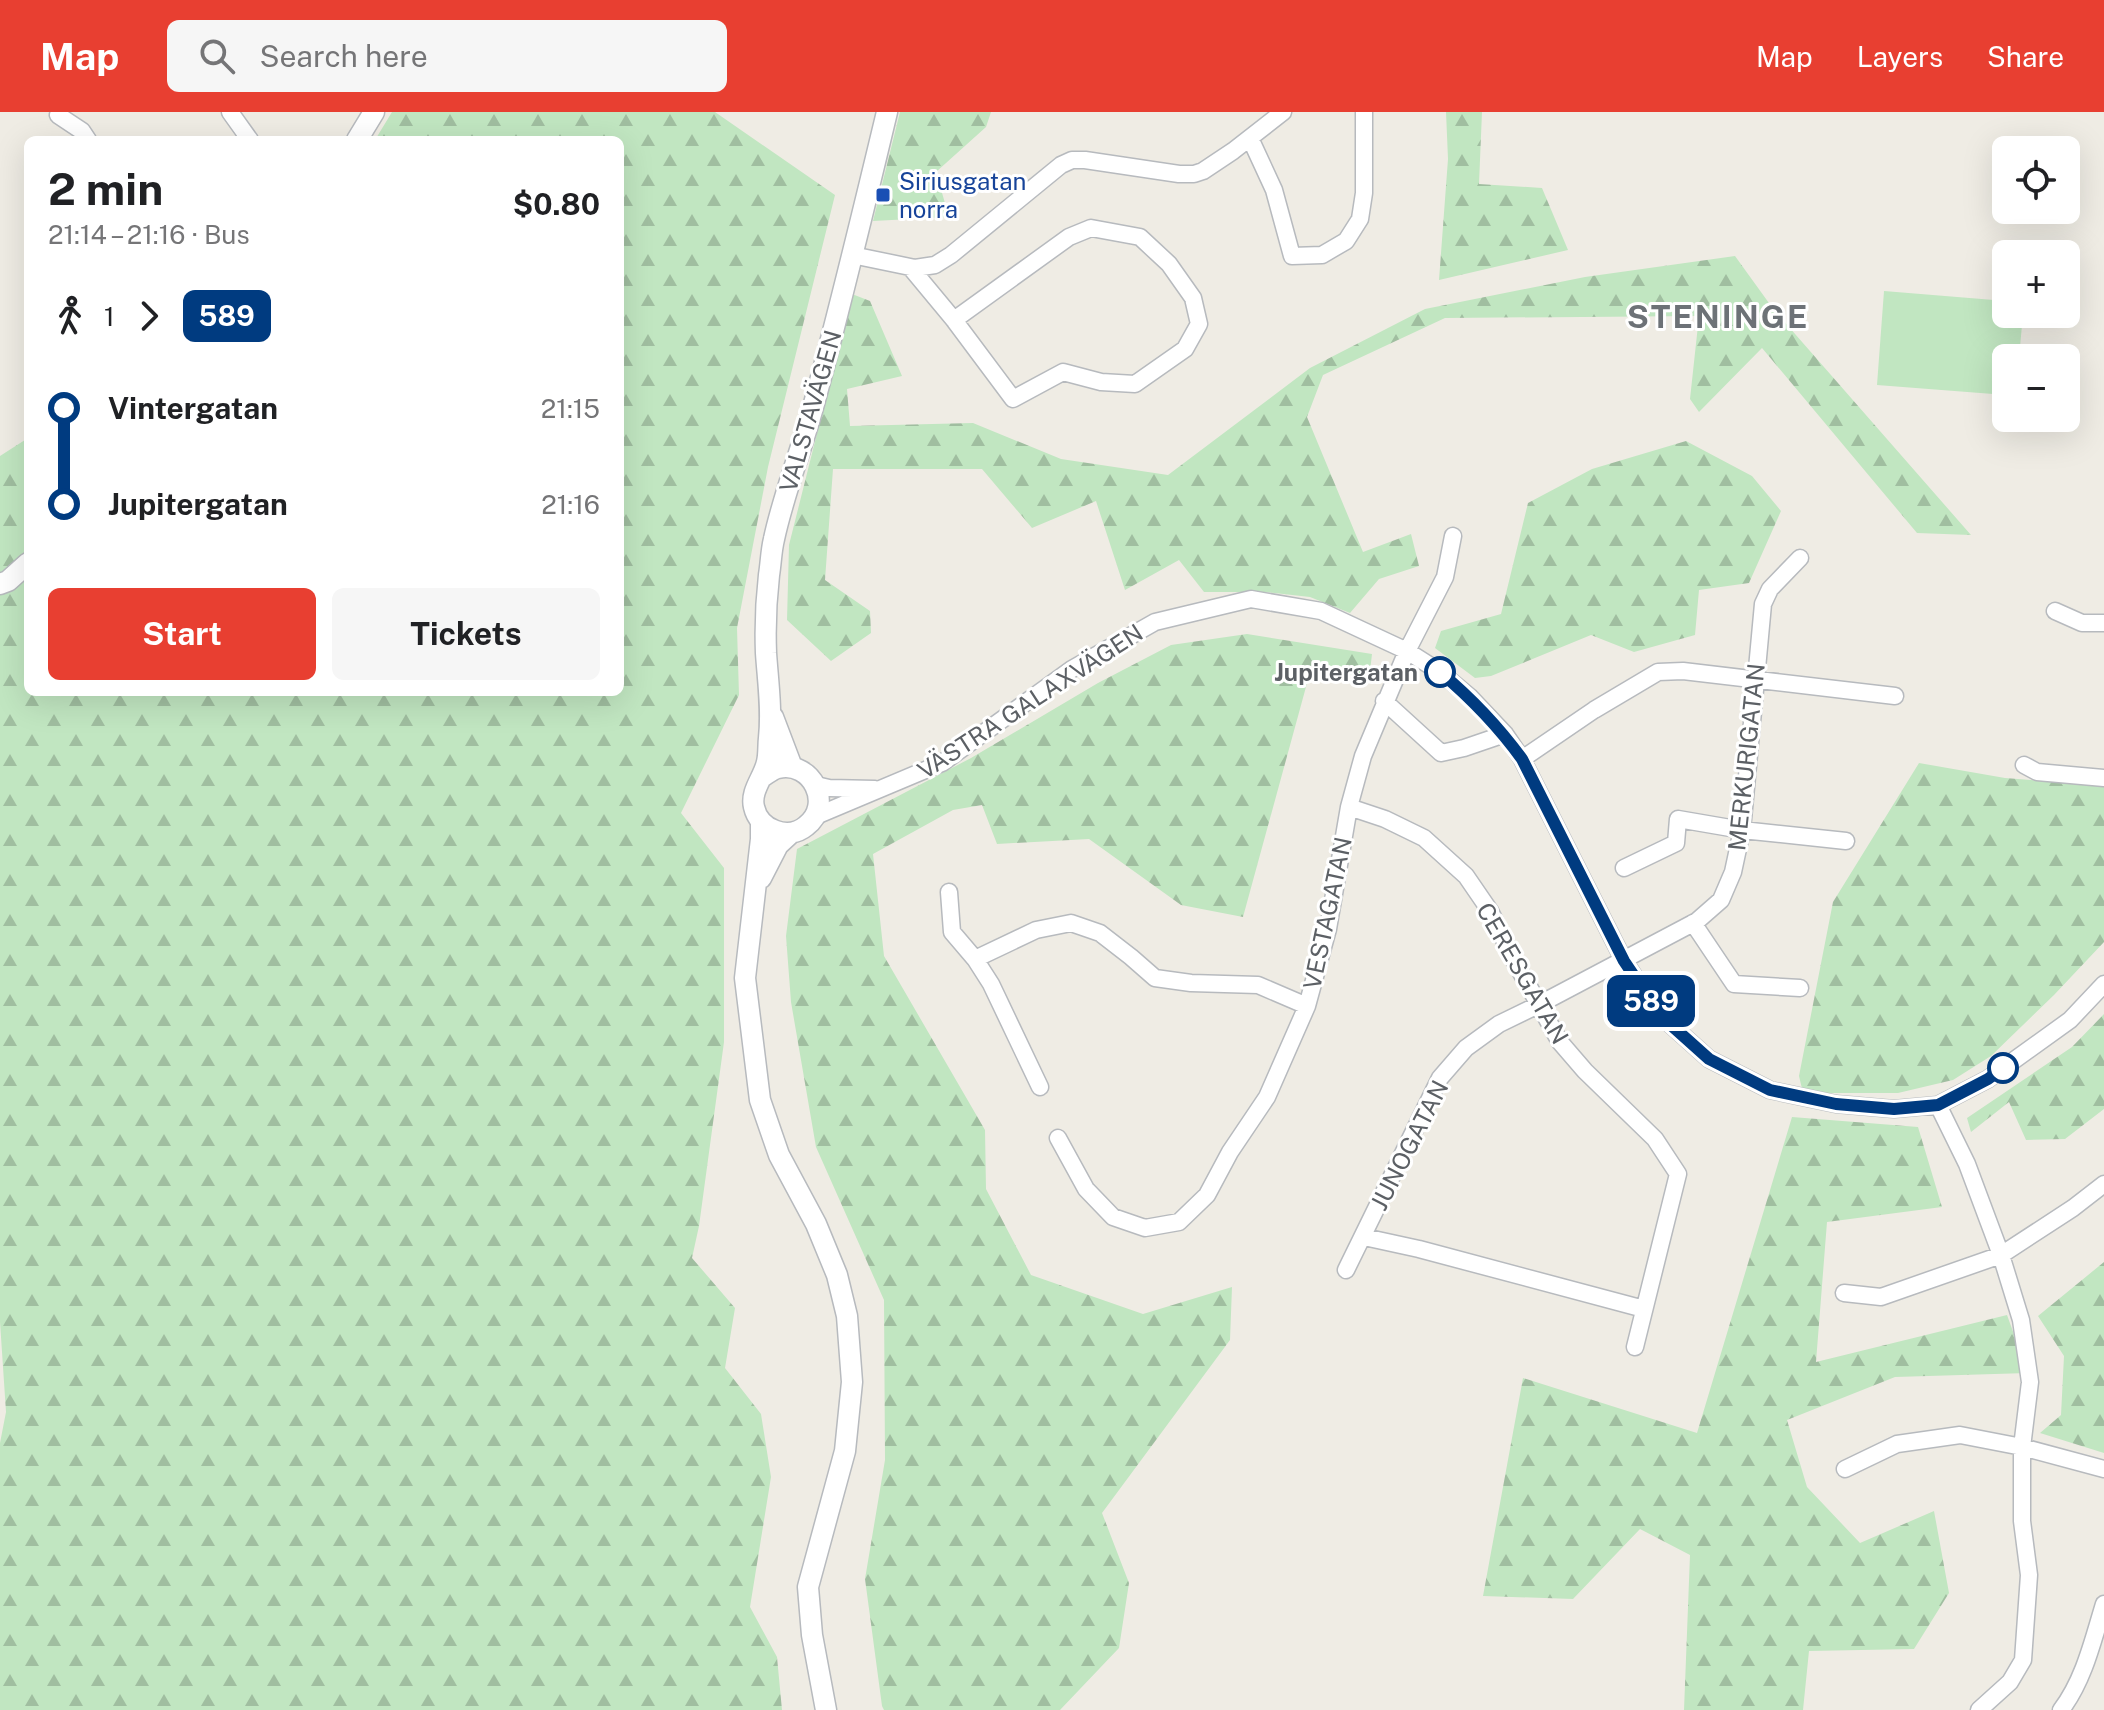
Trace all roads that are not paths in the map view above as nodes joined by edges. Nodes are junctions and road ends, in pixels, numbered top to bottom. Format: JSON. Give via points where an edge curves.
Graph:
{"nodes":[{"id":1,"x":230,"y":112,"type":"edge"},
{"id":2,"x":374,"y":112,"type":"edge"},
{"id":3,"x":887,"y":112,"type":"edge"},
{"id":4,"x":1283,"y":112,"type":"edge"},
{"id":5,"x":1364,"y":112,"type":"edge"},
{"id":6,"x":58,"y":115,"type":"dead end"},
{"id":7,"x":85,"y":136,"type":"edge"},
{"id":8,"x":247,"y":136,"type":"edge"},
{"id":9,"x":359,"y":136,"type":"edge"},
{"id":10,"x":1250,"y":138,"type":"junction"},
{"id":11,"x":852,"y":255,"type":"junction"},
{"id":12,"x":910,"y":267,"type":"junction"},
{"id":13,"x":954,"y":320,"type":"junction"},
{"id":14,"x":1453,"y":536,"type":"dead end"},
{"id":15,"x":1800,"y":558,"type":"dead end"},
{"id":16,"x":24,"y":567,"type":"edge"},
{"id":17,"x":0,"y":584,"type":"edge"},
{"id":18,"x":2055,"y":611,"type":"dead end"},
{"id":19,"x":2104,"y":623,"type":"edge"},
{"id":20,"x":1407,"y":651,"type":"junction"},
{"id":21,"x":1755,"y":679,"type":"junction"},
{"id":22,"x":1895,"y":696,"type":"dead end"},
{"id":23,"x":1384,"y":701,"type":"junction"},
{"id":24,"x":771,"y":714,"type":"junction"},
{"id":25,"x":1505,"y":734,"type":"junction"},
{"id":26,"x":1522,"y":759,"type":"junction"},
{"id":27,"x":2024,"y":765,"type":"dead end"},
{"id":28,"x":792,"y":767,"type":"junction"},
{"id":29,"x":762,"y":777,"type":"junction"},
{"id":30,"x":2104,"y":778,"type":"edge"},
{"id":31,"x":816,"y":785,"type":"junction"},
{"id":32,"x":881,"y":789,"type":"junction"},
{"id":33,"x":1349,"y":807,"type":"junction"},
{"id":34,"x":816,"y":816,"type":"junction"},
{"id":35,"x":761,"y":822,"type":"junction"},
{"id":36,"x":1742,"y":830,"type":"junction"},
{"id":37,"x":791,"y":833,"type":"junction"},
{"id":38,"x":1846,"y":841,"type":"dead end"},
{"id":39,"x":1624,"y":868,"type":"dead end"},
{"id":40,"x":949,"y":892,"type":"dead end"},
{"id":41,"x":754,"y":893,"type":"junction"},
{"id":42,"x":1693,"y":923,"type":"junction"},
{"id":43,"x":975,"y":959,"type":"junction"},
{"id":44,"x":1624,"y":961,"type":"junction"},
{"id":45,"x":2104,"y":984,"type":"edge"},
{"id":46,"x":1800,"y":988,"type":"dead end"},
{"id":47,"x":1538,"y":1005,"type":"junction"},
{"id":48,"x":1307,"y":1006,"type":"junction"},
{"id":49,"x":1040,"y":1087,"type":"dead end"},
{"id":50,"x":1938,"y":1105,"type":"junction"},
{"id":51,"x":1058,"y":1138,"type":"dead end"},
{"id":52,"x":2104,"y":1184,"type":"edge"},
{"id":53,"x":1364,"y":1237,"type":"junction"},
{"id":54,"x":2001,"y":1255,"type":"junction"},
{"id":55,"x":1346,"y":1270,"type":"dead end"},
{"id":56,"x":1844,"y":1293,"type":"dead end"},
{"id":57,"x":1644,"y":1309,"type":"junction"},
{"id":58,"x":1635,"y":1347,"type":"dead end"},
{"id":59,"x":2022,"y":1447,"type":"junction"},
{"id":60,"x":1845,"y":1469,"type":"dead end"},
{"id":61,"x":2104,"y":1469,"type":"edge"},
{"id":62,"x":2104,"y":1604,"type":"edge"},
{"id":63,"x":826,"y":1710,"type":"edge"},
{"id":64,"x":1979,"y":1710,"type":"edge"},
{"id":65,"x":2061,"y":1710,"type":"edge"}],
"edges":[{"from":1,"to":8,"type":"street"},
{"from":2,"to":9,"type":"street"},
{"from":3,"to":11,"type":"street","name":"VALSTAVÄGEN"},
{"from":4,"to":10,"type":"street"},
{"from":5,"to":10,"type":"street","via":[[1360,219],[1346,241],[1322,255],[1292,256],[1274,190]]},
{"from":6,"to":7,"type":"street"},
{"from":10,"to":12,"type":"street","via":[[1194,174],[1072,160],[951,255],[935,265]]},
{"from":11,"to":12,"type":"street"},
{"from":11,"to":24,"type":"street","name":"VALSTAVÄGEN","via":[[774,539],[766,601]]},
{"from":12,"to":13,"type":"street"},
{"from":13,"to":13,"type":"street","via":[[1013,399],[1063,372],[1135,384],[1185,349],[1199,324],[1193,298],[1169,264],[1140,237],[1091,228],[1069,237]]},
{"from":14,"to":20,"type":"street","via":[[1445,577]]},
{"from":15,"to":21,"type":"street","name":"MERKURIGATAN","via":[[1763,604]]},
{"from":16,"to":17,"type":"street"},
{"from":18,"to":19,"type":"street","via":[[2082,623]]},
{"from":20,"to":23,"type":"street","name":"VESTAGATAN"},
{"from":20,"to":25,"type":"street","name":"VÄSTRA GALAXVÄGEN","via":[[1470,697]]},
{"from":20,"to":32,"type":"street","name":"VÄSTRA GALAXVÄGEN","via":[[1321,611],[1251,599],[1191,612],[1155,622],[1111,646],[942,763]]},
{"from":21,"to":22,"type":"street"},
{"from":21,"to":26,"type":"street","via":[[1658,672]]},
{"from":21,"to":36,"type":"street","name":"MERKURIGATAN"},
{"from":23,"to":25,"type":"street","via":[[1441,753]]},
{"from":23,"to":33,"type":"street","name":"VESTAGATAN"},
{"from":24,"to":28,"type":"street","name":"VALSTAVÄGEN"},
{"from":24,"to":29,"type":"street","name":"VALSTAVÄGEN"},
{"from":25,"to":26,"type":"street","name":"VÄSTRA GALAXVÄGEN"},
{"from":26,"to":44,"type":"street","name":"VÄSTRA GALAXVÄGEN"},
{"from":27,"to":30,"type":"street","via":[[2037,772]]},
{"from":28,"to":29,"type":"street","via":[[776,768]]},
{"from":28,"to":31,"type":"street"},
{"from":29,"to":35,"type":"street","name":"VALSTAVÄGEN","via":[[754,791]]},
{"from":31,"to":32,"type":"street","name":"VÄSTRA GALAXVÄGEN"},
{"from":31,"to":34,"type":"street"},
{"from":32,"to":34,"type":"street","name":"VÄSTRA GALAXVÄGEN"},
{"from":33,"to":47,"type":"street","name":"CERESGATAN","via":[[1424,838],[1466,876]]},
{"from":33,"to":48,"type":"street","name":"VESTAGATAN","via":[[1328,929]]},
{"from":34,"to":37,"type":"street"},
{"from":35,"to":37,"type":"street","via":[[775,832]]},
{"from":35,"to":41,"type":"street","name":"VALSTAVÄGEN"},
{"from":36,"to":38,"type":"street"},
{"from":36,"to":39,"type":"street","via":[[1678,819],[1676,843]]},
{"from":36,"to":42,"type":"street","name":"MERKURIGATAN","via":[[1721,900]]},
{"from":37,"to":41,"type":"street","via":[[778,845]]},
{"from":40,"to":43,"type":"street","via":[[952,932]]},
{"from":41,"to":63,"type":"street","name":"VALSTAVÄGEN","via":[[745,978],[760,1100],[779,1155],[837,1275],[847,1316],[852,1382],[845,1451],[808,1587]]},
{"from":42,"to":44,"type":"street","name":"MERKURIGATAN"},
{"from":42,"to":46,"type":"street","via":[[1734,984]]},
{"from":43,"to":48,"type":"street","via":[[1036,930],[1071,923],[1100,933],[1155,978],[1258,985]]},
{"from":43,"to":49,"type":"street"},
{"from":44,"to":47,"type":"street","name":"JUNOGATAN"},
{"from":44,"to":50,"type":"street","name":"VÄSTRA GALAXVÄGEN","via":[[1661,1016],[1709,1059],[1770,1090],[1836,1104],[1894,1109]]},
{"from":45,"to":50,"type":"street","name":"VÄSTRA GALAXVÄGEN","via":[[2070,1020],[1988,1079]]},
{"from":47,"to":53,"type":"street","name":"JUNOGATAN","via":[[1466,1048],[1440,1078]]},
{"from":47,"to":57,"type":"street","name":"CERESGATAN","via":[[1560,1042],[1655,1139],[1678,1174]]},
{"from":48,"to":51,"type":"street","name":"VESTAGATAN","via":[[1267,1097],[1207,1195],[1179,1222],[1145,1228],[1113,1217],[1086,1189]]},
{"from":50,"to":54,"type":"street"},
{"from":52,"to":54,"type":"street"},
{"from":53,"to":55,"type":"street","name":"JUNOGATAN"},
{"from":53,"to":57,"type":"street"},
{"from":54,"to":56,"type":"street","via":[[1881,1297]]},
{"from":54,"to":59,"type":"street","via":[[2021,1320],[2030,1382]]},
{"from":57,"to":58,"type":"street","name":"CERESGATAN"},
{"from":59,"to":60,"type":"street","via":[[1960,1435],[1897,1444]]},
{"from":59,"to":61,"type":"street"},
{"from":59,"to":64,"type":"street","via":[[2022,1521],[2029,1575],[2023,1660],[2010,1682]]},
{"from":62,"to":65,"type":"street","via":[[2073,1694]]}]}
